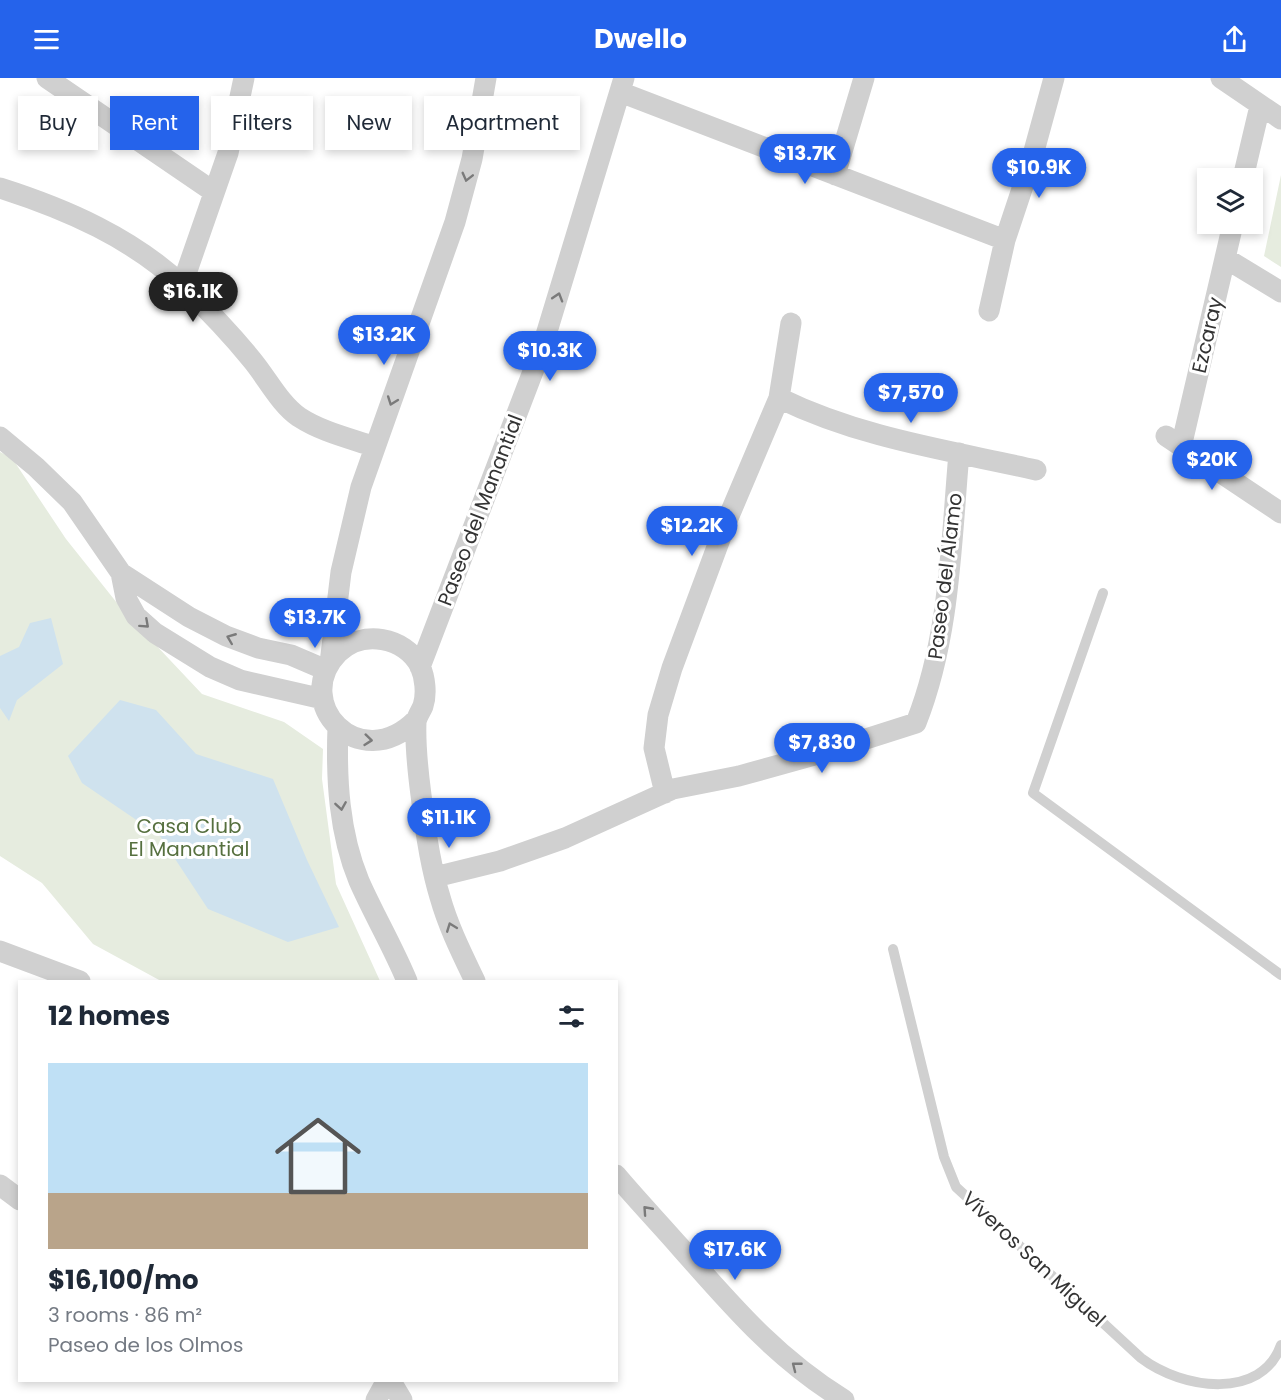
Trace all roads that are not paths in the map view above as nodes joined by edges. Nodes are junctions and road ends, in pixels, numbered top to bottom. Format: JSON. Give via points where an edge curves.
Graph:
{"nodes":[{"id":1,"x":47,"y":78,"type":"edge"},
{"id":2,"x":244,"y":78,"type":"edge"},
{"id":3,"x":486,"y":78,"type":"edge"},
{"id":4,"x":864,"y":78,"type":"edge"},
{"id":5,"x":1054,"y":78,"type":"edge"},
{"id":6,"x":1221,"y":78,"type":"edge"},
{"id":7,"x":622,"y":85,"type":"edge"},
{"id":8,"x":1260,"y":106,"type":"junction"},
{"id":9,"x":1281,"y":119,"type":"edge"},
{"id":10,"x":1245,"y":168,"type":"edge"},
{"id":11,"x":835,"y":175,"type":"junction"},
{"id":12,"x":0,"y":188,"type":"edge"},
{"id":13,"x":214,"y":192,"type":"junction"},
{"id":14,"x":1231,"y":234,"type":"edge"},
{"id":15,"x":1005,"y":240,"type":"junction"},
{"id":16,"x":1225,"y":258,"type":"junction"},
{"id":17,"x":182,"y":285,"type":"junction"},
{"id":18,"x":1281,"y":292,"type":"edge"},
{"id":19,"x":989,"y":312,"type":"dead end"},
{"id":20,"x":791,"y":323,"type":"dead end"},
{"id":21,"x":779,"y":398,"type":"junction"},
{"id":22,"x":0,"y":437,"type":"edge"},
{"id":23,"x":375,"y":447,"type":"junction"},
{"id":24,"x":959,"y":453,"type":"junction"},
{"id":25,"x":1036,"y":470,"type":"dead end"},
{"id":26,"x":1281,"y":513,"type":"edge"},
{"id":27,"x":121,"y":573,"type":"junction"},
{"id":28,"x":1102,"y":594,"type":"dead end"},
{"id":29,"x":328,"y":666,"type":"junction"},
{"id":30,"x":420,"y":667,"type":"junction"},
{"id":31,"x":323,"y":699,"type":"junction"},
{"id":32,"x":416,"y":720,"type":"junction"},
{"id":33,"x":338,"y":727,"type":"junction"},
{"id":34,"x":665,"y":793,"type":"junction"},
{"id":35,"x":435,"y":877,"type":"junction"},
{"id":36,"x":893,"y":949,"type":"dead end"},
{"id":37,"x":0,"y":951,"type":"edge"},
{"id":38,"x":1281,"y":975,"type":"edge"},
{"id":39,"x":77,"y":980,"type":"edge"},
{"id":40,"x":407,"y":980,"type":"edge"},
{"id":41,"x":475,"y":980,"type":"edge"},
{"id":42,"x":618,"y":1177,"type":"edge"},
{"id":43,"x":0,"y":1184,"type":"edge"},
{"id":44,"x":18,"y":1185,"type":"edge"},
{"id":45,"x":18,"y":1198,"type":"edge"},
{"id":46,"x":1281,"y":1344,"type":"edge"},
{"id":47,"x":387,"y":1382,"type":"edge"},
{"id":48,"x":389,"y":1382,"type":"edge"},
{"id":49,"x":376,"y":1400,"type":"edge"},
{"id":50,"x":402,"y":1400,"type":"edge"},
{"id":51,"x":844,"y":1400,"type":"edge"}],
"edges":[{"from":1,"to":13,"type":"street"},
{"from":2,"to":13,"type":"street","via":[[228,153]]},
{"from":3,"to":23,"type":"street","one_way":true,"via":[[472,159],[455,222]]},
{"from":4,"to":11,"type":"street"},
{"from":5,"to":15,"type":"street"},
{"from":6,"to":8,"type":"street"},
{"from":7,"to":11,"type":"street"},
{"from":30,"to":7,"type":"street","name":"Paseo del Manantial","one_way":true,"via":[[542,348]]},
{"from":8,"to":9,"type":"street"},
{"from":8,"to":10,"type":"street"},
{"from":11,"to":15,"type":"street"},
{"from":12,"to":17,"type":"street","via":[[45,202],[103,229]]},
{"from":13,"to":17,"type":"street"},
{"from":14,"to":16,"type":"street","name":"Ezcaray"},
{"from":15,"to":19,"type":"street"},
{"from":16,"to":18,"type":"street"},
{"from":16,"to":26,"type":"street","name":"Ezcaray","via":[[1173,442]]},
{"from":17,"to":23,"type":"street","via":[[224,327],[296,415],[319,429]]},
{"from":20,"to":21,"type":"street"},
{"from":21,"to":24,"type":"street","via":[[819,417],[873,434]]},
{"from":21,"to":34,"type":"street","via":[[722,534],[658,715],[654,748]]},
{"from":22,"to":27,"type":"street","via":[[72,502]]},
{"from":23,"to":29,"type":"street","via":[[341,572]]},
{"from":24,"to":25,"type":"street"},
{"from":24,"to":34,"type":"street","name":"Paseo del Álamo","via":[[942,636],[916,723],[822,753]]},
{"from":29,"to":27,"type":"street","one_way":true,"via":[[225,636]]},
{"from":27,"to":31,"type":"street","one_way":true,"via":[[126,598],[136,616],[155,633],[210,667],[240,680]]},
{"from":28,"to":38,"type":"lane","via":[[1033,793]]},
{"from":29,"to":30,"type":"street","via":[[346,647],[369,639],[399,645]]},
{"from":29,"to":31,"type":"street","via":[[322,684]]},
{"from":30,"to":32,"type":"street","via":[[424,703]]},
{"from":31,"to":33,"type":"street"},
{"from":33,"to":32,"type":"street","one_way":true,"via":[[352,737],[370,742],[388,740]]},
{"from":32,"to":35,"type":"street","via":[[421,794]]},
{"from":33,"to":40,"type":"street","one_way":true,"via":[[336,777],[345,831],[359,880]]},
{"from":34,"to":35,"type":"street","name":"Paseo del Álamo","via":[[565,838],[501,861]]},
{"from":41,"to":35,"type":"street","one_way":true},
{"from":36,"to":46,"type":"lane","name":"Víveros San Miguel","via":[[944,1157],[956,1187],[1147,1363],[1182,1383],[1219,1393],[1233,1391],[1263,1375],[1274,1363]]},
{"from":37,"to":39,"type":"street"},
{"from":51,"to":42,"type":"street","one_way":true,"via":[[776,1350],[738,1314]]},
{"from":43,"to":44,"type":"street"},
{"from":43,"to":45,"type":"street"},
{"from":47,"to":49,"type":"street"},
{"from":48,"to":50,"type":"street"}]}
